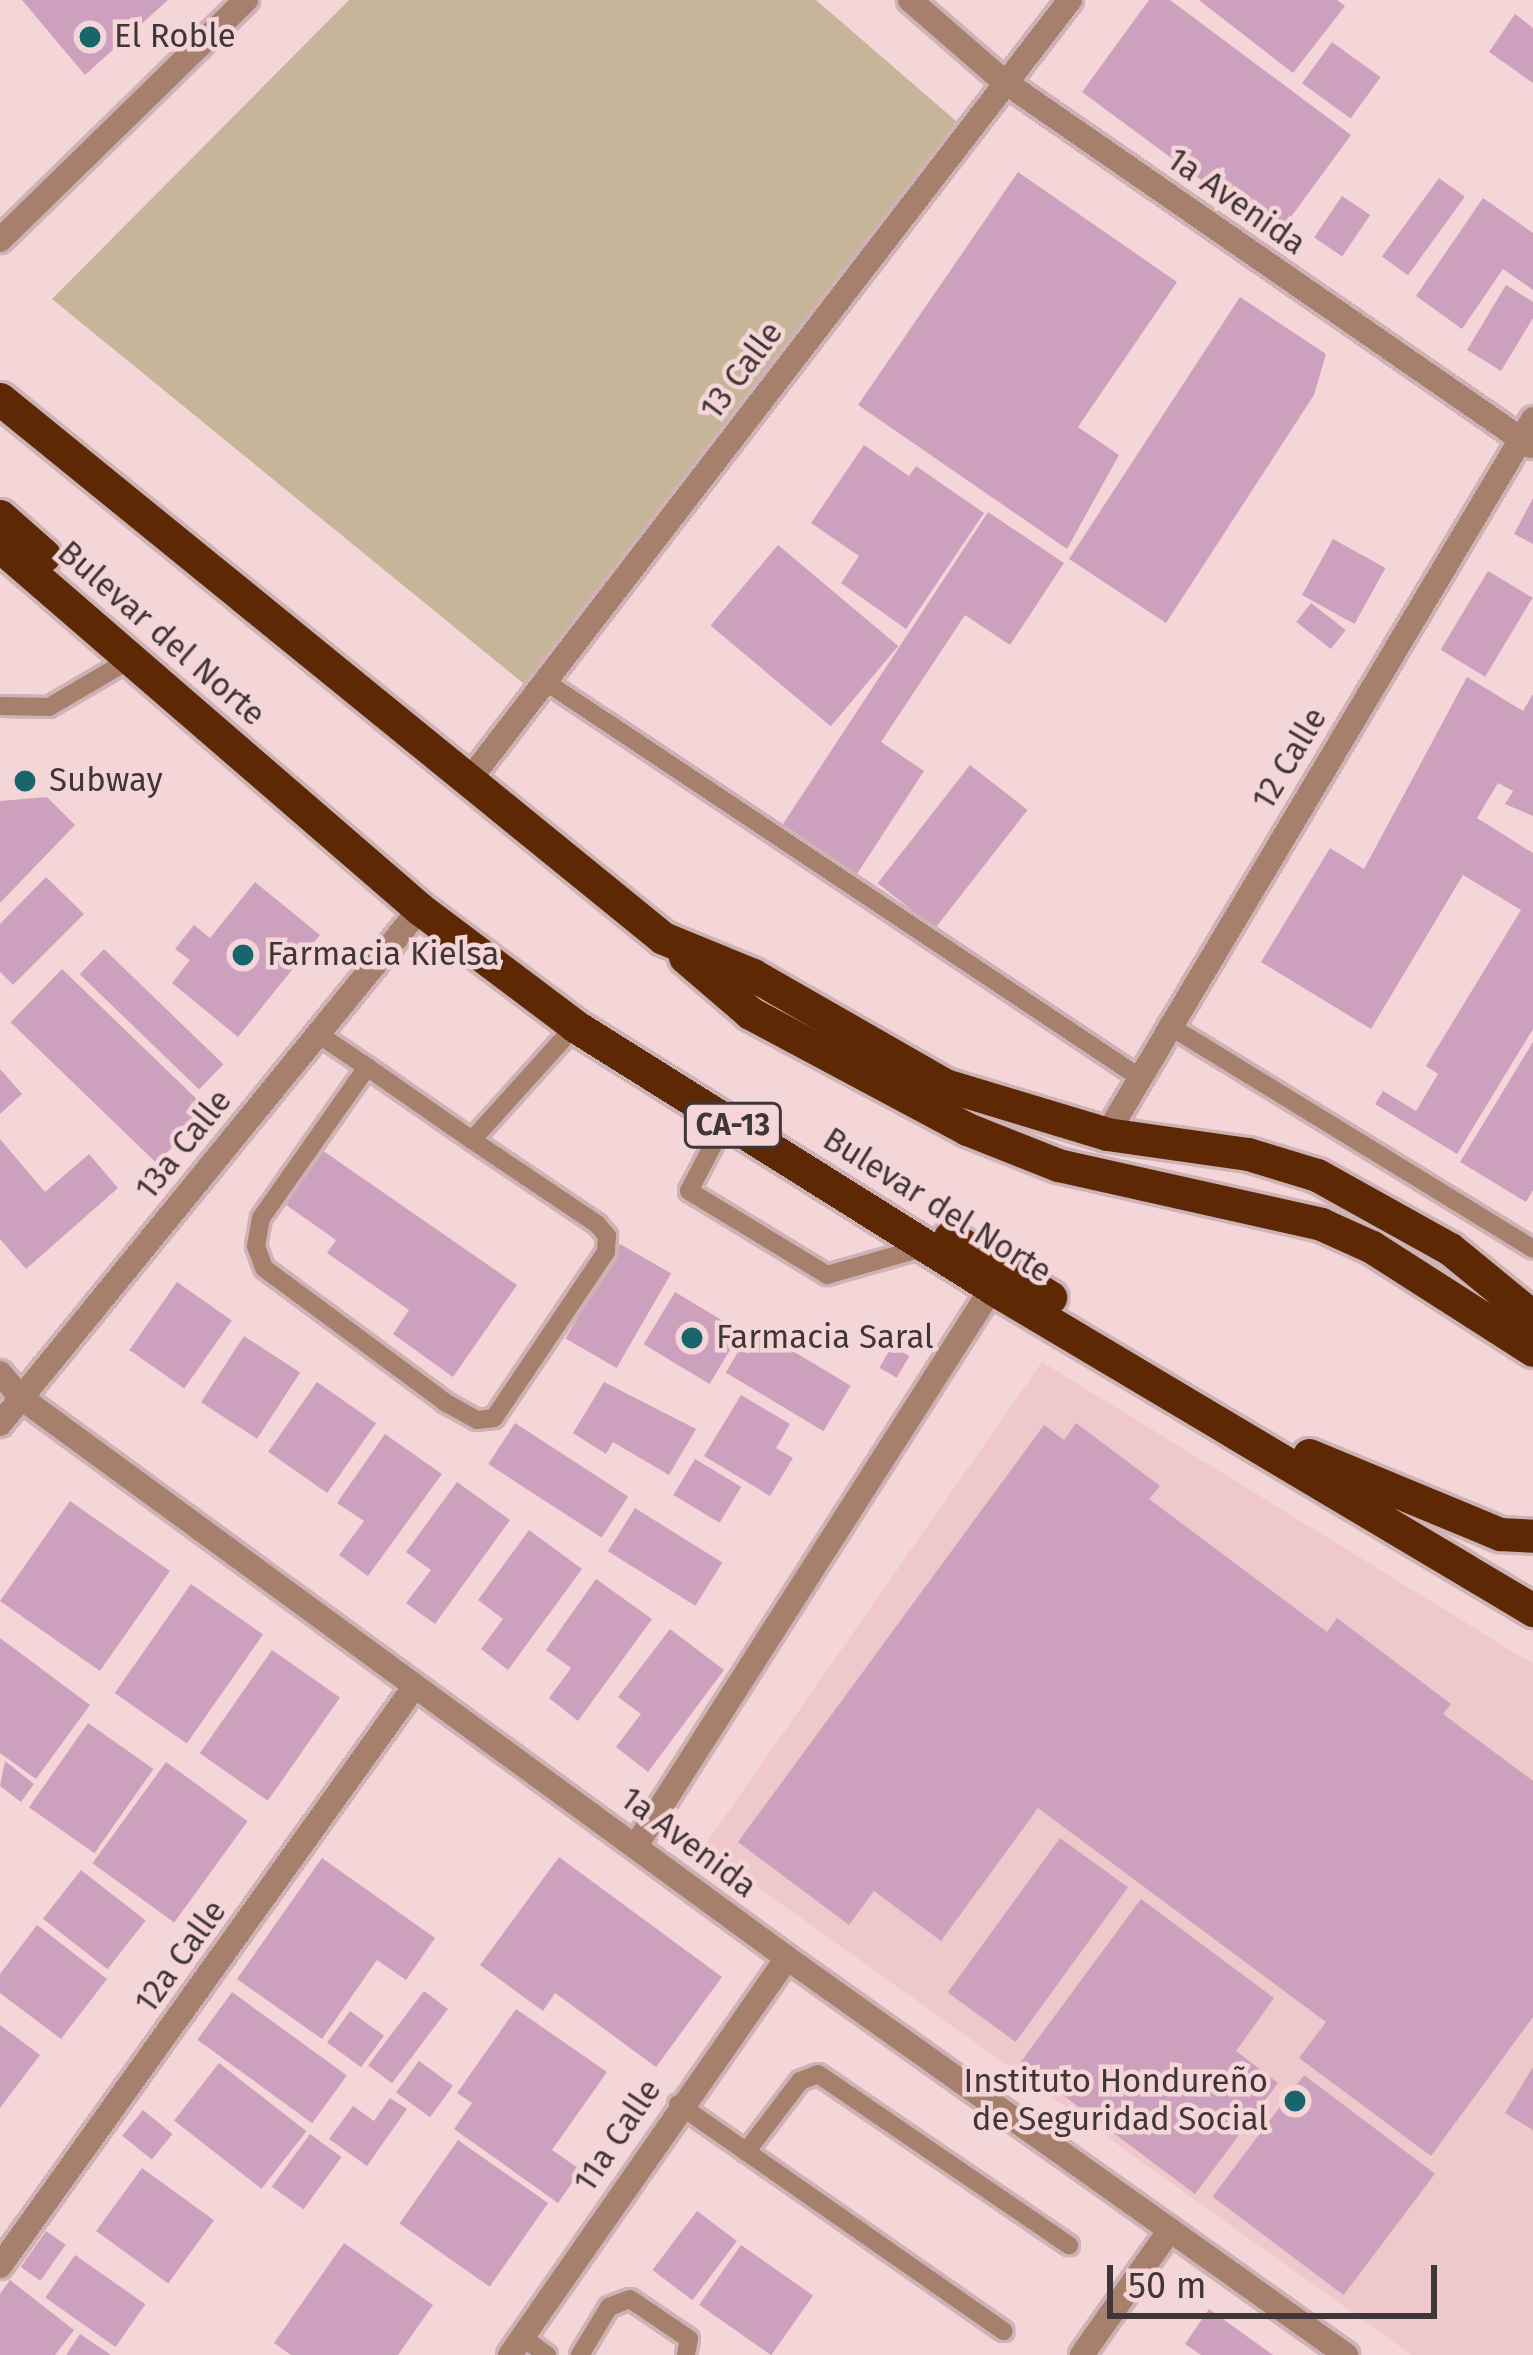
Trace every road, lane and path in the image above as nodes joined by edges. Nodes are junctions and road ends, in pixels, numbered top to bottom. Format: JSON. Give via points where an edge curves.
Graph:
{"nodes":[{"id":1,"x":246,"y":0,"type":"edge"},
{"id":2,"x":910,"y":0,"type":"edge"},
{"id":3,"x":1070,"y":0,"type":"edge"},
{"id":4,"x":1002,"y":80,"type":"junction"},
{"id":5,"x":0,"y":240,"type":"edge"},
{"id":6,"x":0,"y":398,"type":"edge"},
{"id":7,"x":1529,"y":435,"type":"edge"},
{"id":8,"x":0,"y":516,"type":"edge"},
{"id":9,"x":0,"y":546,"type":"edge"},
{"id":10,"x":131,"y":659,"type":"junction"},
{"id":11,"x":549,"y":684,"type":"junction"},
{"id":12,"x":0,"y":706,"type":"edge"},
{"id":13,"x":467,"y":783,"type":"junction"},
{"id":14,"x":420,"y":909,"type":"junction"},
{"id":15,"x":663,"y":938,"type":"junction"},
{"id":16,"x":1168,"y":1024,"type":"junction"},
{"id":17,"x":575,"y":1026,"type":"junction"},
{"id":18,"x":318,"y":1034,"type":"junction"},
{"id":19,"x":367,"y":1066,"type":"junction"},
{"id":20,"x":1136,"y":1075,"type":"junction"},
{"id":21,"x":726,"y":1120,"type":"junction"},
{"id":22,"x":1107,"y":1134,"type":"junction"},
{"id":23,"x":472,"y":1140,"type":"junction"},
{"id":24,"x":926,"y":1247,"type":"junction"},
{"id":25,"x":1533,"y":1249,"type":"edge"},
{"id":26,"x":992,"y":1288,"type":"junction"},
{"id":27,"x":1533,"y":1317,"type":"edge"},
{"id":28,"x":1533,"y":1350,"type":"edge"},
{"id":29,"x":0,"y":1373,"type":"edge"},
{"id":30,"x":20,"y":1397,"type":"junction"},
{"id":31,"x":0,"y":1424,"type":"edge"},
{"id":32,"x":1533,"y":1536,"type":"edge"},
{"id":33,"x":1533,"y":1610,"type":"edge"},
{"id":34,"x":416,"y":1686,"type":"junction"},
{"id":35,"x":637,"y":1844,"type":"junction"},
{"id":36,"x":787,"y":1958,"type":"junction"},
{"id":37,"x":678,"y":2104,"type":"junction"},
{"id":38,"x":746,"y":2152,"type":"junction"},
{"id":39,"x":1170,"y":2230,"type":"junction"},
{"id":40,"x":1069,"y":2245,"type":"dead end"},
{"id":41,"x":0,"y":2266,"type":"edge"},
{"id":42,"x":1004,"y":2331,"type":"dead end"},
{"id":43,"x":516,"y":2346,"type":"edge"},
{"id":44,"x":547,"y":2355,"type":"edge"},
{"id":45,"x":580,"y":2355,"type":"edge"},
{"id":46,"x":686,"y":2355,"type":"edge"},
{"id":47,"x":1082,"y":2355,"type":"edge"},
{"id":48,"x":1346,"y":2355,"type":"edge"}],
"edges":[{"from":1,"to":5,"type":"street"},
{"from":2,"to":4,"type":"street","name":"1a Avenida"},
{"from":3,"to":4,"type":"street","name":"13 Calle"},
{"from":4,"to":7,"type":"street","name":"1a Avenida"},
{"from":4,"to":11,"type":"street","name":"13 Calle"},
{"from":6,"to":13,"type":"highway"},
{"from":7,"to":16,"type":"street","name":"12 Calle"},
{"from":8,"to":32,"type":"highway","via":[[484,935],[592,1011],[1162,1371],[1326,1465],[1500,1534]]},
{"from":9,"to":10,"type":"highway","name":"Bulevar del Norte","number":"CA-13"},
{"from":10,"to":12,"type":"lane","via":[[49,707]]},
{"from":10,"to":14,"type":"highway","name":"Bulevar del Norte","number":"CA-13"},
{"from":11,"to":13,"type":"street","name":"13 Calle"},
{"from":11,"to":20,"type":"lane"},
{"from":13,"to":15,"type":"highway"},
{"from":14,"to":17,"type":"highway","name":"Bulevar del Norte","number":"CA-13"},
{"from":14,"to":18,"type":"street","name":"13a Calle"},
{"from":15,"to":22,"type":"highway","via":[[753,975],[945,1085]]},
{"from":15,"to":28,"type":"highway","via":[[750,1013],[967,1130],[1058,1165],[1322,1224]]},
{"from":16,"to":20,"type":"street","name":"12 Calle"},
{"from":16,"to":25,"type":"lane"},
{"from":17,"to":21,"type":"highway","name":"Bulevar del Norte","number":"CA-13"},
{"from":17,"to":23,"type":"lane"},
{"from":18,"to":19,"type":"lane"},
{"from":18,"to":30,"type":"street","name":"13a Calle"},
{"from":19,"to":23,"type":"lane"},
{"from":19,"to":23,"type":"lane","via":[[261,1218],[256,1246],[264,1268],[477,1420],[494,1418],[504,1406],[606,1252],[607,1236]]},
{"from":20,"to":22,"type":"street","name":"12 Calle"},
{"from":21,"to":24,"type":"highway","name":"Bulevar del Norte","number":"CA-13"},
{"from":21,"to":24,"type":"lane","via":[[689,1191],[827,1275]]},
{"from":22,"to":27,"type":"highway","via":[[1248,1154],[1317,1175],[1450,1250]]},
{"from":24,"to":26,"type":"highway","name":"Bulevar del Norte","number":"CA-13"},
{"from":26,"to":33,"type":"highway","name":"Bulevar del Norte","number":"CA-13"},
{"from":26,"to":35,"type":"street"},
{"from":29,"to":30,"type":"street","name":"1a Avenida"},
{"from":30,"to":31,"type":"street","name":"13a Calle"},
{"from":30,"to":34,"type":"street","name":"1a Avenida"},
{"from":34,"to":35,"type":"street","name":"1a Avenida"},
{"from":34,"to":41,"type":"street","name":"12a Calle"},
{"from":35,"to":36,"type":"street","name":"1a Avenida"},
{"from":36,"to":37,"type":"street","name":"11a Calle"},
{"from":36,"to":39,"type":"street","name":"1a Avenida"},
{"from":37,"to":38,"type":"lane"},
{"from":37,"to":43,"type":"street","name":"11a Calle"},
{"from":38,"to":40,"type":"lane","via":[[800,2081],[818,2074]]},
{"from":38,"to":42,"type":"lane"},
{"from":39,"to":47,"type":"street"},
{"from":39,"to":48,"type":"street","name":"1a Avenida"},
{"from":43,"to":44,"type":"lane"},
{"from":45,"to":46,"type":"lane","via":[[609,2307],[630,2300],[689,2339]]}]}
